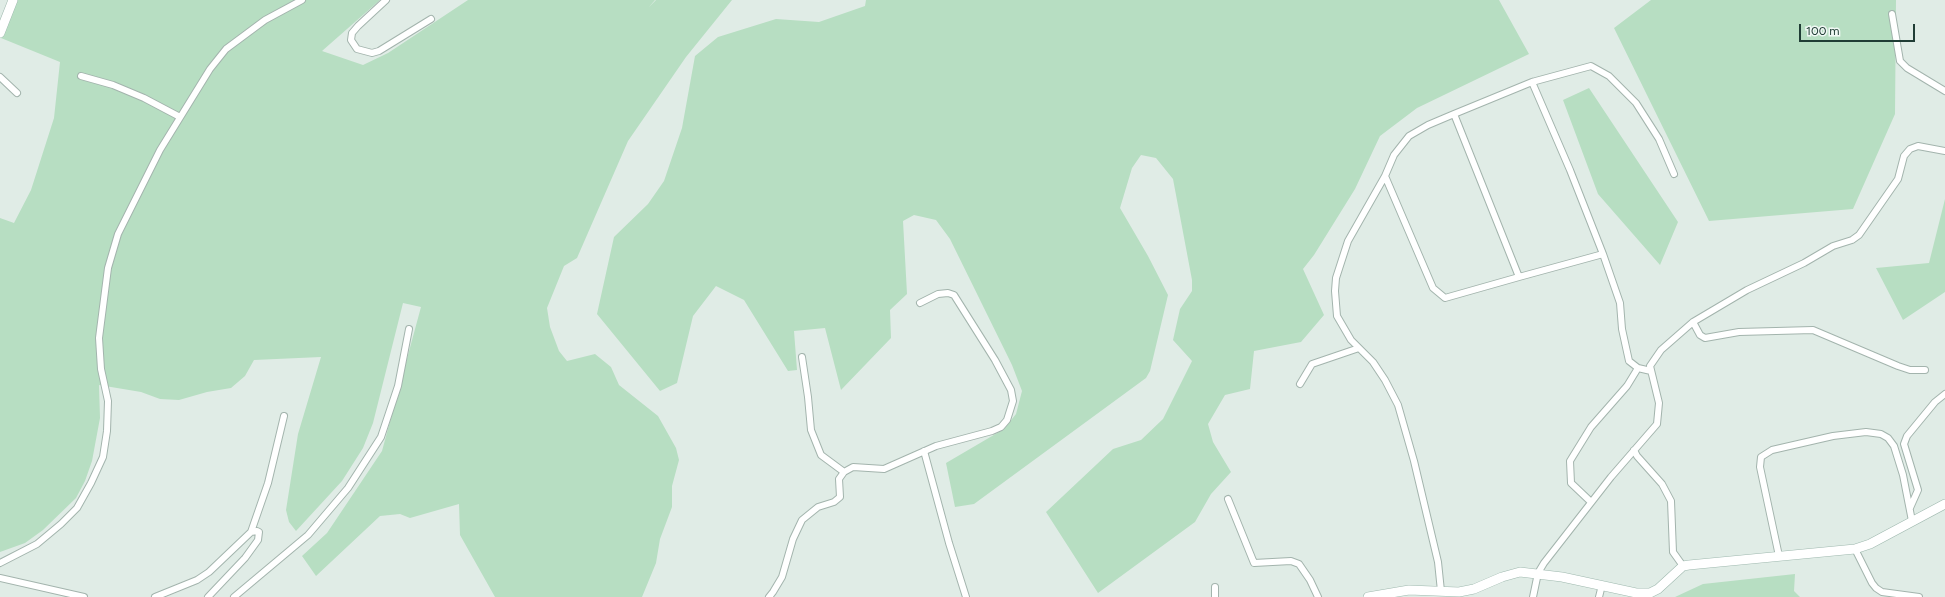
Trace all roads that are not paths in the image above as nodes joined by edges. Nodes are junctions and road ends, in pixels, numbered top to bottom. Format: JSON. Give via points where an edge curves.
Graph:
{"nodes":[{"id":1,"x":13,"y":0,"type":"edge"},
{"id":2,"x":302,"y":0,"type":"edge"},
{"id":3,"x":386,"y":0,"type":"edge"},
{"id":4,"x":1892,"y":14,"type":"dead end"},
{"id":5,"x":431,"y":19,"type":"dead end"},
{"id":6,"x":0,"y":33,"type":"edge"},
{"id":7,"x":81,"y":76,"type":"dead end"},
{"id":8,"x":0,"y":77,"type":"edge"},
{"id":9,"x":1532,"y":82,"type":"junction"},
{"id":10,"x":1945,"y":91,"type":"edge"},
{"id":11,"x":17,"y":93,"type":"dead end"},
{"id":12,"x":1454,"y":114,"type":"junction"},
{"id":13,"x":180,"y":117,"type":"junction"},
{"id":14,"x":1945,"y":151,"type":"edge"},
{"id":15,"x":1674,"y":174,"type":"dead end"},
{"id":16,"x":1385,"y":176,"type":"junction"},
{"id":17,"x":1603,"y":254,"type":"junction"},
{"id":18,"x":1520,"y":277,"type":"junction"},
{"id":19,"x":920,"y":302,"type":"dead end"},
{"id":20,"x":1693,"y":322,"type":"junction"},
{"id":21,"x":409,"y":329,"type":"dead end"},
{"id":22,"x":1359,"y":348,"type":"junction"},
{"id":23,"x":802,"y":357,"type":"dead end"},
{"id":24,"x":1638,"y":368,"type":"junction"},
{"id":25,"x":1924,"y":370,"type":"dead end"},
{"id":26,"x":1651,"y":371,"type":"junction"},
{"id":27,"x":1300,"y":384,"type":"dead end"},
{"id":28,"x":1945,"y":394,"type":"edge"},
{"id":29,"x":284,"y":416,"type":"dead end"},
{"id":30,"x":1634,"y":450,"type":"junction"},
{"id":31,"x":924,"y":451,"type":"junction"},
{"id":32,"x":844,"y":472,"type":"junction"},
{"id":33,"x":1228,"y":499,"type":"dead end"},
{"id":34,"x":1591,"y":502,"type":"junction"},
{"id":35,"x":1945,"y":504,"type":"edge"},
{"id":36,"x":1910,"y":508,"type":"junction"},
{"id":37,"x":1912,"y":521,"type":"junction"},
{"id":38,"x":251,"y":532,"type":"junction"},
{"id":39,"x":1855,"y":549,"type":"junction"},
{"id":40,"x":1779,"y":556,"type":"junction"},
{"id":41,"x":0,"y":563,"type":"edge"},
{"id":42,"x":1684,"y":566,"type":"junction"},
{"id":43,"x":1538,"y":573,"type":"junction"},
{"id":44,"x":0,"y":578,"type":"edge"},
{"id":45,"x":1602,"y":586,"type":"junction"},
{"id":46,"x":1215,"y":587,"type":"dead end"},
{"id":47,"x":1441,"y":591,"type":"junction"},
{"id":48,"x":84,"y":597,"type":"edge"},
{"id":49,"x":155,"y":597,"type":"edge"},
{"id":50,"x":208,"y":597,"type":"edge"},
{"id":51,"x":234,"y":597,"type":"edge"},
{"id":52,"x":768,"y":597,"type":"edge"},
{"id":53,"x":966,"y":597,"type":"edge"},
{"id":54,"x":1215,"y":597,"type":"edge"},
{"id":55,"x":1318,"y":597,"type":"edge"},
{"id":56,"x":1368,"y":597,"type":"edge"},
{"id":57,"x":1533,"y":597,"type":"edge"},
{"id":58,"x":1599,"y":597,"type":"edge"},
{"id":59,"x":1919,"y":597,"type":"edge"}],
"edges":[{"from":1,"to":6,"type":"street"},
{"from":2,"to":13,"type":"street","via":[[265,20],[226,49],[210,69]]},
{"from":3,"to":5,"type":"street","via":[[352,33],[351,40],[357,49],[372,53],[379,51]]},
{"from":4,"to":10,"type":"street","via":[[1900,61],[1906,68]]},
{"from":7,"to":13,"type":"street","via":[[120,88]]},
{"from":8,"to":11,"type":"street"},
{"from":9,"to":12,"type":"street"},
{"from":9,"to":15,"type":"street","via":[[1591,66],[1609,76],[1636,103],[1659,139]]},
{"from":9,"to":17,"type":"street"},
{"from":12,"to":16,"type":"street","via":[[1409,136],[1394,155]]},
{"from":12,"to":18,"type":"street"},
{"from":13,"to":41,"type":"street","via":[[160,150],[118,234],[108,268],[99,338],[101,369],[108,401],[103,457],[77,508],[38,544]]},
{"from":14,"to":20,"type":"street","via":[[1918,146],[1910,149],[1904,156],[1898,179],[1859,235],[1852,240],[1833,246],[1747,290]]},
{"from":16,"to":18,"type":"street","via":[[1433,288],[1445,298]]},
{"from":16,"to":22,"type":"street","via":[[1348,241],[1336,278],[1337,316],[1351,340]]},
{"from":17,"to":18,"type":"street"},
{"from":17,"to":24,"type":"street","via":[[1620,303],[1622,329],[1630,361]]},
{"from":19,"to":31,"type":"street","via":[[938,294],[948,292],[954,295],[1004,376],[1013,401],[1007,420],[1001,427]]},
{"from":20,"to":25,"type":"street","via":[[1700,335],[1705,338],[1739,332],[1813,330],[1898,366],[1910,370]]},
{"from":20,"to":26,"type":"street","via":[[1661,350],[1650,366]]},
{"from":21,"to":51,"type":"street","via":[[398,386],[381,437],[348,488],[308,535]]},
{"from":22,"to":27,"type":"street","via":[[1312,364]]},
{"from":22,"to":47,"type":"street","via":[[1373,362],[1385,380],[1402,418],[1438,562]]},
{"from":23,"to":32,"type":"street","via":[[811,430],[821,455]]},
{"from":24,"to":26,"type":"street"},
{"from":24,"to":34,"type":"street","via":[[1627,386],[1591,426],[1570,461],[1571,483]]},
{"from":26,"to":30,"type":"street","via":[[1659,403],[1658,424]]},
{"from":28,"to":36,"type":"street","via":[[1935,402],[1907,436],[1904,444],[1918,490]]},
{"from":29,"to":38,"type":"street","via":[[268,483]]},
{"from":30,"to":34,"type":"street"},
{"from":30,"to":42,"type":"street","via":[[1662,484],[1671,501],[1673,552]]},
{"from":31,"to":32,"type":"street","via":[[884,469],[853,467]]},
{"from":31,"to":53,"type":"street"},
{"from":32,"to":52,"type":"street","via":[[840,479],[840,497],[834,502],[818,507],[802,520],[793,539],[782,577]]},
{"from":33,"to":55,"type":"street","via":[[1254,563],[1291,561],[1299,564]]},
{"from":34,"to":43,"type":"street"},
{"from":35,"to":37,"type":"street"},
{"from":36,"to":37,"type":"street"},
{"from":36,"to":40,"type":"street","via":[[1894,446],[1881,434],[1866,432],[1833,436],[1772,450],[1761,457],[1760,467]]},
{"from":37,"to":39,"type":"street","via":[[1870,544]]},
{"from":38,"to":49,"type":"street","via":[[209,572],[197,580]]},
{"from":38,"to":50,"type":"street","via":[[259,532],[258,540],[245,558]]},
{"from":39,"to":40,"type":"street"},
{"from":39,"to":59,"type":"street","via":[[1876,588],[1882,592]]},
{"from":40,"to":42,"type":"street"},
{"from":42,"to":45,"type":"street","via":[[1650,594]]},
{"from":43,"to":45,"type":"street"},
{"from":43,"to":47,"type":"street","via":[[1520,572],[1474,589],[1459,592]]},
{"from":43,"to":57,"type":"street"},
{"from":44,"to":48,"type":"street"},
{"from":45,"to":58,"type":"street"},
{"from":46,"to":54,"type":"street"},
{"from":47,"to":56,"type":"street","via":[[1410,590]]}]}
